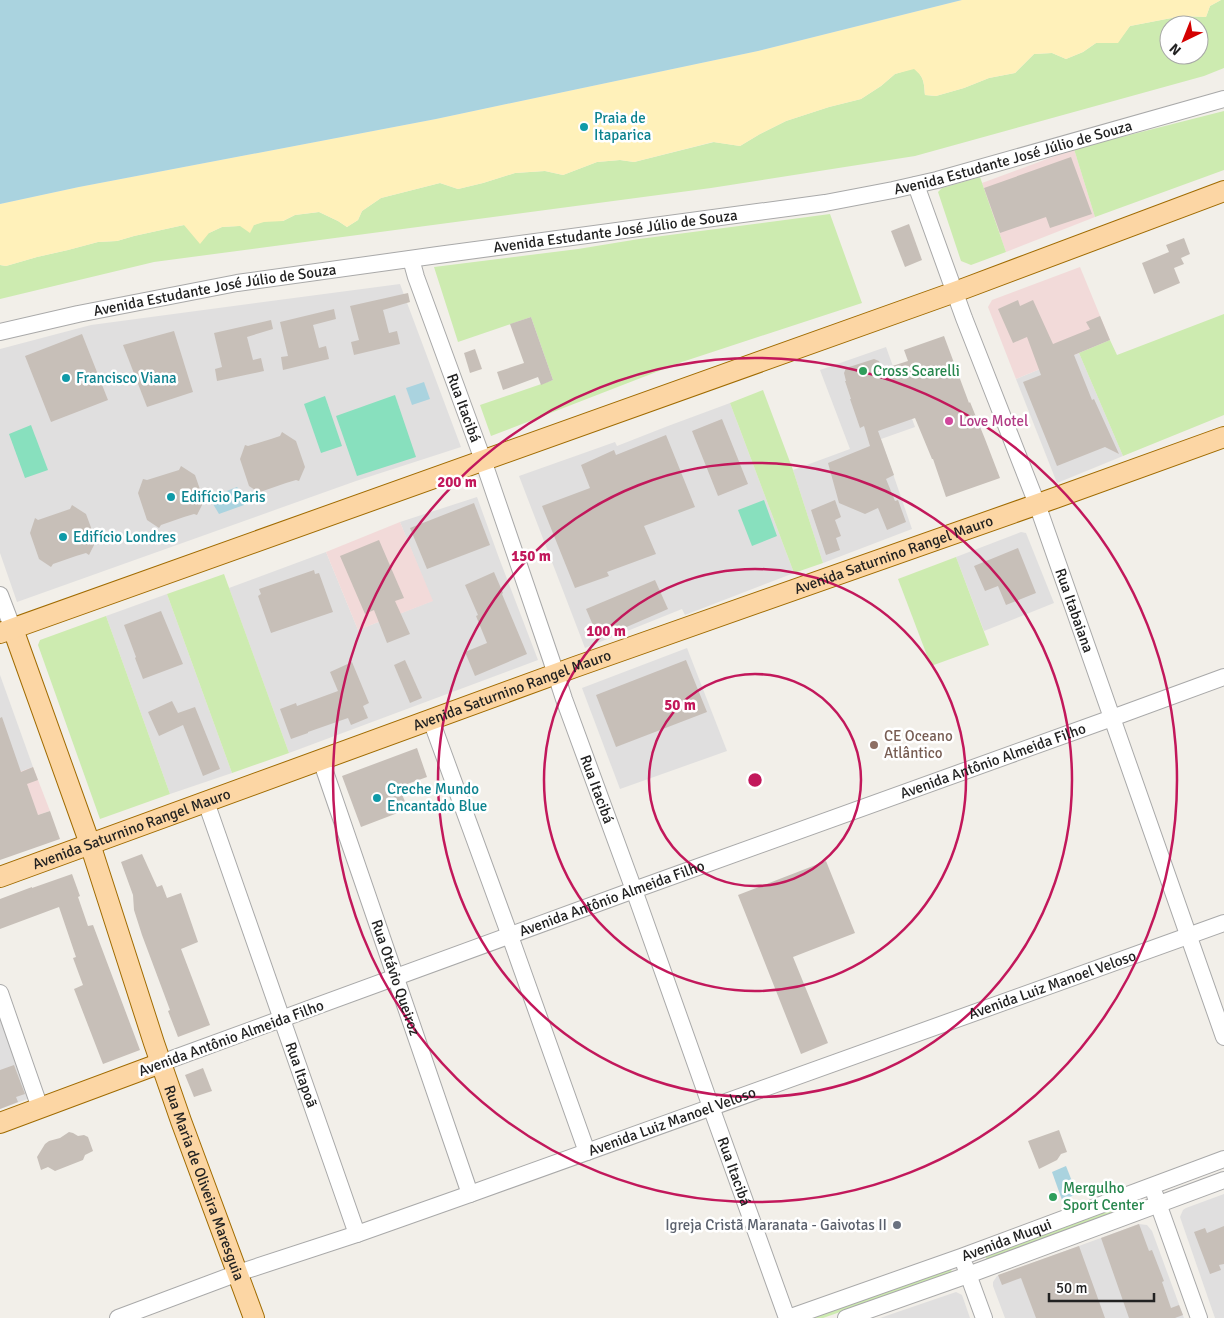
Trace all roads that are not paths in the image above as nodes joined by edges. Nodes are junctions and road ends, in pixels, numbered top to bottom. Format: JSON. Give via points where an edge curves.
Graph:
{"nodes":[{"id":1,"x":1224,"y":98,"type":"edge"},
{"id":2,"x":916,"y":186,"type":"junction"},
{"id":3,"x":1224,"y":191,"type":"edge"},
{"id":4,"x":411,"y":259,"type":"junction"},
{"id":5,"x":955,"y":292,"type":"junction"},
{"id":6,"x":0,"y":332,"type":"edge"},
{"id":7,"x":1224,"y":437,"type":"edge"},
{"id":8,"x":483,"y":460,"type":"junction"},
{"id":9,"x":1037,"y":504,"type":"junction"},
{"id":10,"x":0,"y":595,"type":"edge"},
{"id":11,"x":6,"y":631,"type":"edge"},
{"id":12,"x":556,"y":674,"type":"junction"},
{"id":13,"x":1224,"y":677,"type":"edge"},
{"id":14,"x":1112,"y":718,"type":"junction"},
{"id":15,"x":431,"y":720,"type":"junction"},
{"id":16,"x":321,"y":760,"type":"junction"},
{"id":17,"x":206,"y":802,"type":"junction"},
{"id":18,"x":90,"y":844,"type":"junction"},
{"id":19,"x":0,"y":877,"type":"edge"},
{"id":20,"x":634,"y":890,"type":"junction"},
{"id":21,"x":1224,"y":923,"type":"edge"},
{"id":22,"x":510,"y":936,"type":"junction"},
{"id":23,"x":1188,"y":936,"type":"junction"},
{"id":24,"x":396,"y":978,"type":"junction"},
{"id":25,"x":0,"y":993,"type":"edge"},
{"id":26,"x":281,"y":1019,"type":"junction"},
{"id":27,"x":1224,"y":1037,"type":"edge"},
{"id":28,"x":161,"y":1063,"type":"junction"},
{"id":29,"x":711,"y":1107,"type":"junction"},
{"id":30,"x":40,"y":1108,"type":"junction"},
{"id":31,"x":0,"y":1123,"type":"edge"},
{"id":32,"x":587,"y":1152,"type":"junction"},
{"id":33,"x":1224,"y":1159,"type":"edge"},
{"id":34,"x":1224,"y":1180,"type":"edge"},
{"id":35,"x":1152,"y":1186,"type":"junction"},
{"id":36,"x":470,"y":1194,"type":"junction"},
{"id":37,"x":1158,"y":1205,"type":"junction"},
{"id":38,"x":357,"y":1234,"type":"junction"},
{"id":39,"x":961,"y":1257,"type":"junction"},
{"id":40,"x":238,"y":1273,"type":"junction"},
{"id":41,"x":968,"y":1275,"type":"junction"},
{"id":42,"x":118,"y":1318,"type":"edge"},
{"id":43,"x":254,"y":1318,"type":"edge"},
{"id":44,"x":787,"y":1318,"type":"edge"},
{"id":45,"x":846,"y":1318,"type":"edge"},
{"id":46,"x":984,"y":1318,"type":"edge"},
{"id":47,"x":1199,"y":1318,"type":"edge"}],
"edges":[{"from":1,"to":2,"type":"street","name":"Avenida Estudante José Júlio de Souza"},
{"from":2,"to":4,"type":"street","name":"Avenida Estudante José Júlio de Souza","via":[[825,203]]},
{"from":2,"to":5,"type":"street","name":"Rua Itabaiana"},
{"from":3,"to":5,"type":"main road"},
{"from":4,"to":6,"type":"street","name":"Avenida Estudante José Júlio de Souza","via":[[237,283]]},
{"from":4,"to":8,"type":"street","name":"Rua Itacibá"},
{"from":5,"to":8,"type":"main road"},
{"from":5,"to":9,"type":"street","name":"Rua Itabaiana"},
{"from":7,"to":9,"type":"main road","name":"Avenida Saturnino Rangel Mauro"},
{"from":8,"to":11,"type":"main road"},
{"from":8,"to":12,"type":"street","name":"Rua Itacibá"},
{"from":9,"to":12,"type":"main road","name":"Avenida Saturnino Rangel Mauro"},
{"from":9,"to":14,"type":"street","name":"Rua Itabaiana"},
{"from":10,"to":11,"type":"street","name":"Rua Maria de Oliveira Maresguia"},
{"from":11,"to":18,"type":"main road","name":"Rua Maria de Oliveira Maresguia"},
{"from":12,"to":15,"type":"main road","name":"Avenida Saturnino Rangel Mauro"},
{"from":12,"to":20,"type":"street","name":"Rua Itacibá"},
{"from":13,"to":14,"type":"street","name":"Avenida Antônio Almeida Filho"},
{"from":14,"to":20,"type":"street","name":"Avenida Antônio Almeida Filho"},
{"from":14,"to":23,"type":"street","name":"Rua Itabaiana"},
{"from":15,"to":16,"type":"main road","name":"Avenida Saturnino Rangel Mauro"},
{"from":15,"to":22,"type":"street"},
{"from":16,"to":17,"type":"main road","name":"Avenida Saturnino Rangel Mauro"},
{"from":16,"to":24,"type":"street","name":"Rua Otávio Queiroz"},
{"from":17,"to":18,"type":"main road","name":"Avenida Saturnino Rangel Mauro"},
{"from":17,"to":26,"type":"street","name":"Rua Itapoã"},
{"from":18,"to":19,"type":"main road","name":"Avenida Saturnino Rangel Mauro"},
{"from":18,"to":28,"type":"main road","name":"Rua Maria de Oliveira Maresguia"},
{"from":20,"to":22,"type":"street","name":"Avenida Antônio Almeida Filho"},
{"from":20,"to":29,"type":"street","name":"Rua Itacibá"},
{"from":21,"to":23,"type":"street","name":"Avenida Luiz Manoel Veloso"},
{"from":22,"to":24,"type":"street","name":"Avenida Antônio Almeida Filho"},
{"from":22,"to":32,"type":"street"},
{"from":23,"to":27,"type":"street","name":"Rua Itabaiana"},
{"from":23,"to":29,"type":"street","name":"Avenida Luiz Manoel Veloso"},
{"from":24,"to":26,"type":"street","name":"Avenida Antônio Almeida Filho"},
{"from":24,"to":36,"type":"street","name":"Rua Otávio Queiroz"},
{"from":25,"to":30,"type":"street"},
{"from":26,"to":28,"type":"street","name":"Avenida Antônio Almeida Filho"},
{"from":26,"to":38,"type":"street","name":"Rua Itapoã"},
{"from":28,"to":30,"type":"main road","name":"Avenida Antônio Almeida Filho"},
{"from":28,"to":40,"type":"main road","name":"Rua Maria de Oliveira Maresguia"},
{"from":29,"to":32,"type":"street","name":"Avenida Luiz Manoel Veloso"},
{"from":29,"to":44,"type":"street","name":"Rua Itacibá"},
{"from":30,"to":31,"type":"main road","name":"Avenida Antônio Almeida Filho"},
{"from":32,"to":36,"type":"street","name":"Avenida Luiz Manoel Veloso"},
{"from":33,"to":35,"type":"street","name":"Avenida Muqui"},
{"from":34,"to":37,"type":"street"},
{"from":35,"to":37,"type":"street"},
{"from":35,"to":39,"type":"street","name":"Avenida Muqui"},
{"from":36,"to":38,"type":"street","name":"Avenida Luiz Manoel Veloso"},
{"from":37,"to":41,"type":"street"},
{"from":37,"to":47,"type":"street"},
{"from":38,"to":40,"type":"street","name":"Avenida Luiz Manoel Veloso"},
{"from":39,"to":41,"type":"street"},
{"from":39,"to":44,"type":"street","name":"Avenida Muqui"},
{"from":40,"to":42,"type":"street","name":"Avenida Luiz Manoel Veloso"},
{"from":40,"to":43,"type":"main road","name":"Rua Maria de Oliveira Maresguia"},
{"from":41,"to":45,"type":"street"},
{"from":41,"to":46,"type":"street"}]}
